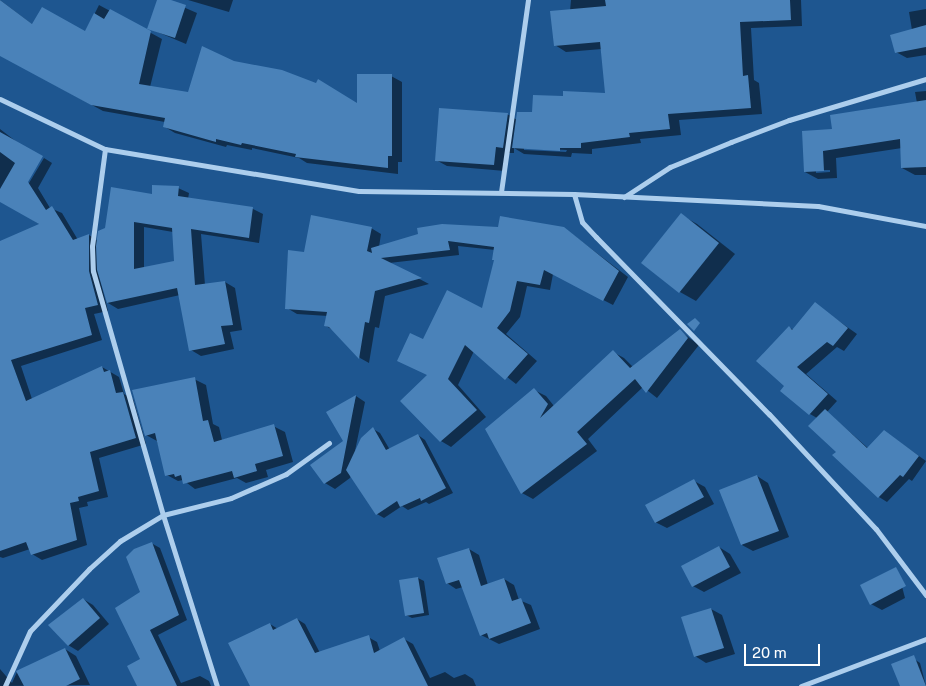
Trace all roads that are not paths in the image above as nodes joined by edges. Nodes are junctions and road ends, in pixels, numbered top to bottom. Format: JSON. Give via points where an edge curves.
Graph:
{"nodes":[{"id":1,"x":528,"y":0,"type":"edge"},
{"id":2,"x":926,"y":79,"type":"edge"},
{"id":3,"x":0,"y":99,"type":"edge"},
{"id":4,"x":105,"y":149,"type":"junction"},
{"id":5,"x":501,"y":192,"type":"junction"},
{"id":6,"x":574,"y":194,"type":"junction"},
{"id":7,"x":624,"y":197,"type":"junction"},
{"id":8,"x":926,"y":226,"type":"edge"},
{"id":9,"x":329,"y":443,"type":"dead end"},
{"id":10,"x":163,"y":515,"type":"junction"},
{"id":11,"x":926,"y":595,"type":"edge"},
{"id":12,"x":926,"y":639,"type":"edge"},
{"id":13,"x":5,"y":686,"type":"edge"},
{"id":14,"x":217,"y":686,"type":"edge"},
{"id":15,"x":801,"y":686,"type":"edge"}],
"edges":[{"from":1,"to":5,"type":"street"},
{"from":2,"to":7,"type":"street","via":[[790,120],[731,142],[670,168]]},
{"from":3,"to":4,"type":"street"},
{"from":4,"to":5,"type":"street","via":[[359,191]]},
{"from":4,"to":10,"type":"street","via":[[92,265]]},
{"from":5,"to":6,"type":"street"},
{"from":6,"to":7,"type":"street"},
{"from":6,"to":11,"type":"street","via":[[582,222],[876,529]]},
{"from":7,"to":8,"type":"street","via":[[818,206]]},
{"from":9,"to":10,"type":"street","via":[[286,474],[231,498]]},
{"from":10,"to":13,"type":"street","via":[[120,541],[30,631]]},
{"from":10,"to":14,"type":"street"},
{"from":12,"to":15,"type":"street"}]}
